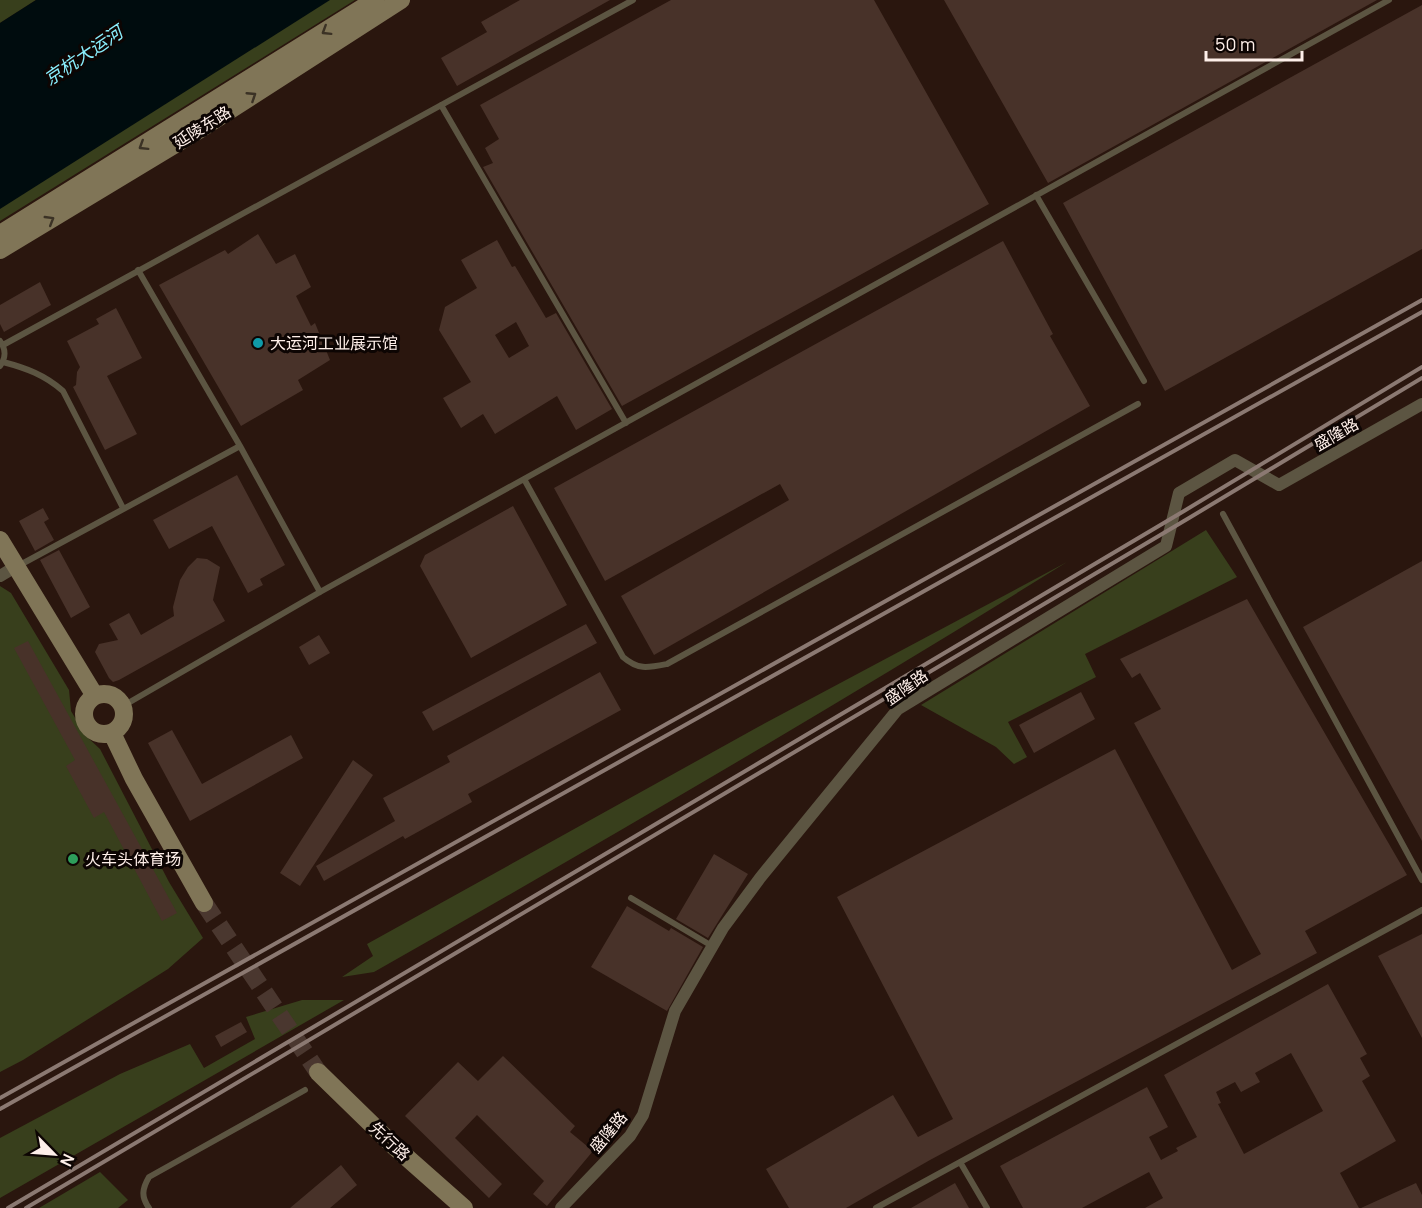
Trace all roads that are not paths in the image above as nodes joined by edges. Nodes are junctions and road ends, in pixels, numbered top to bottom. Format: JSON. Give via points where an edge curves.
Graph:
{"nodes":[{"id":1,"x":375,"y":0,"type":"edge"},
{"id":2,"x":401,"y":0,"type":"edge"},
{"id":3,"x":633,"y":0,"type":"edge"},
{"id":4,"x":1389,"y":0,"type":"edge"},
{"id":5,"x":441,"y":105,"type":"junction"},
{"id":6,"x":1036,"y":195,"type":"junction"},
{"id":7,"x":0,"y":234,"type":"edge"},
{"id":8,"x":0,"y":250,"type":"edge"},
{"id":9,"x":138,"y":270,"type":"junction"},
{"id":10,"x":2,"y":343,"type":"edge"},
{"id":11,"x":2,"y":364,"type":"edge"},
{"id":12,"x":1144,"y":381,"type":"dead end"},
{"id":13,"x":1138,"y":404,"type":"dead end"},
{"id":14,"x":1422,"y":404,"type":"edge"},
{"id":15,"x":626,"y":423,"type":"junction"},
{"id":16,"x":240,"y":446,"type":"junction"},
{"id":17,"x":524,"y":479,"type":"junction"},
{"id":18,"x":123,"y":508,"type":"junction"},
{"id":19,"x":1223,"y":514,"type":"dead end"},
{"id":20,"x":0,"y":540,"type":"edge"},
{"id":21,"x":8,"y":572,"type":"edge"},
{"id":22,"x":320,"y":592,"type":"junction"},
{"id":23,"x":95,"y":696,"type":"junction"},
{"id":24,"x":123,"y":706,"type":"junction"},
{"id":25,"x":112,"y":733,"type":"junction"},
{"id":26,"x":1422,"y":880,"type":"edge"},
{"id":27,"x":631,"y":898,"type":"dead end"},
{"id":28,"x":204,"y":903,"type":"tunnel mouth"},
{"id":29,"x":1422,"y":910,"type":"edge"},
{"id":30,"x":712,"y":946,"type":"junction"},
{"id":31,"x":318,"y":1072,"type":"tunnel mouth"},
{"id":32,"x":305,"y":1090,"type":"dead end"},
{"id":33,"x":960,"y":1162,"type":"junction"},
{"id":34,"x":149,"y":1208,"type":"edge"},
{"id":35,"x":464,"y":1208,"type":"edge"},
{"id":36,"x":561,"y":1208,"type":"edge"},
{"id":37,"x":876,"y":1208,"type":"edge"},
{"id":38,"x":987,"y":1208,"type":"edge"}],
"edges":[{"from":1,"to":7,"type":"main road","name":"延陵东路","one_way":true},
{"from":8,"to":2,"type":"main road","name":"延陵东路","one_way":true,"via":[[202,128]]},
{"from":3,"to":5,"type":"lane"},
{"from":4,"to":6,"type":"lane"},
{"from":5,"to":9,"type":"lane"},
{"from":5,"to":15,"type":"lane"},
{"from":6,"to":12,"type":"lane"},
{"from":6,"to":15,"type":"lane"},
{"from":9,"to":10,"type":"lane"},
{"from":9,"to":16,"type":"lane"},
{"from":10,"to":11,"type":"lane"},
{"from":11,"to":18,"type":"lane","via":[[38,373],[63,391]]},
{"from":13,"to":17,"type":"lane","via":[[667,664],[650,668],[633,666],[623,657]]},
{"from":14,"to":30,"type":"street","name":"盛隆路","via":[[1279,485],[1235,460],[1179,493],[1166,546],[898,709],[760,878]]},
{"from":15,"to":17,"type":"lane"},
{"from":16,"to":18,"type":"lane"},
{"from":16,"to":22,"type":"lane"},
{"from":17,"to":22,"type":"lane"},
{"from":18,"to":21,"type":"lane"},
{"from":19,"to":26,"type":"lane"},
{"from":20,"to":21,"type":"main road"},
{"from":21,"to":23,"type":"main road"},
{"from":22,"to":24,"type":"lane"},
{"from":23,"to":24,"type":"main road","via":[[114,696]]},
{"from":23,"to":25,"type":"main road","via":[[83,712],[87,726],[98,734]]},
{"from":24,"to":25,"type":"main road","via":[[124,718]]},
{"from":25,"to":28,"type":"main road"},
{"from":27,"to":30,"type":"lane"},
{"from":29,"to":33,"type":"lane"},
{"from":30,"to":36,"type":"street","name":"盛隆路","via":[[675,1011],[643,1116],[630,1136]]},
{"from":31,"to":35,"type":"main road","name":"先行路"},
{"from":32,"to":34,"type":"lane","via":[[149,1178],[143,1199]]},
{"from":33,"to":37,"type":"lane"},
{"from":33,"to":38,"type":"lane"}]}
